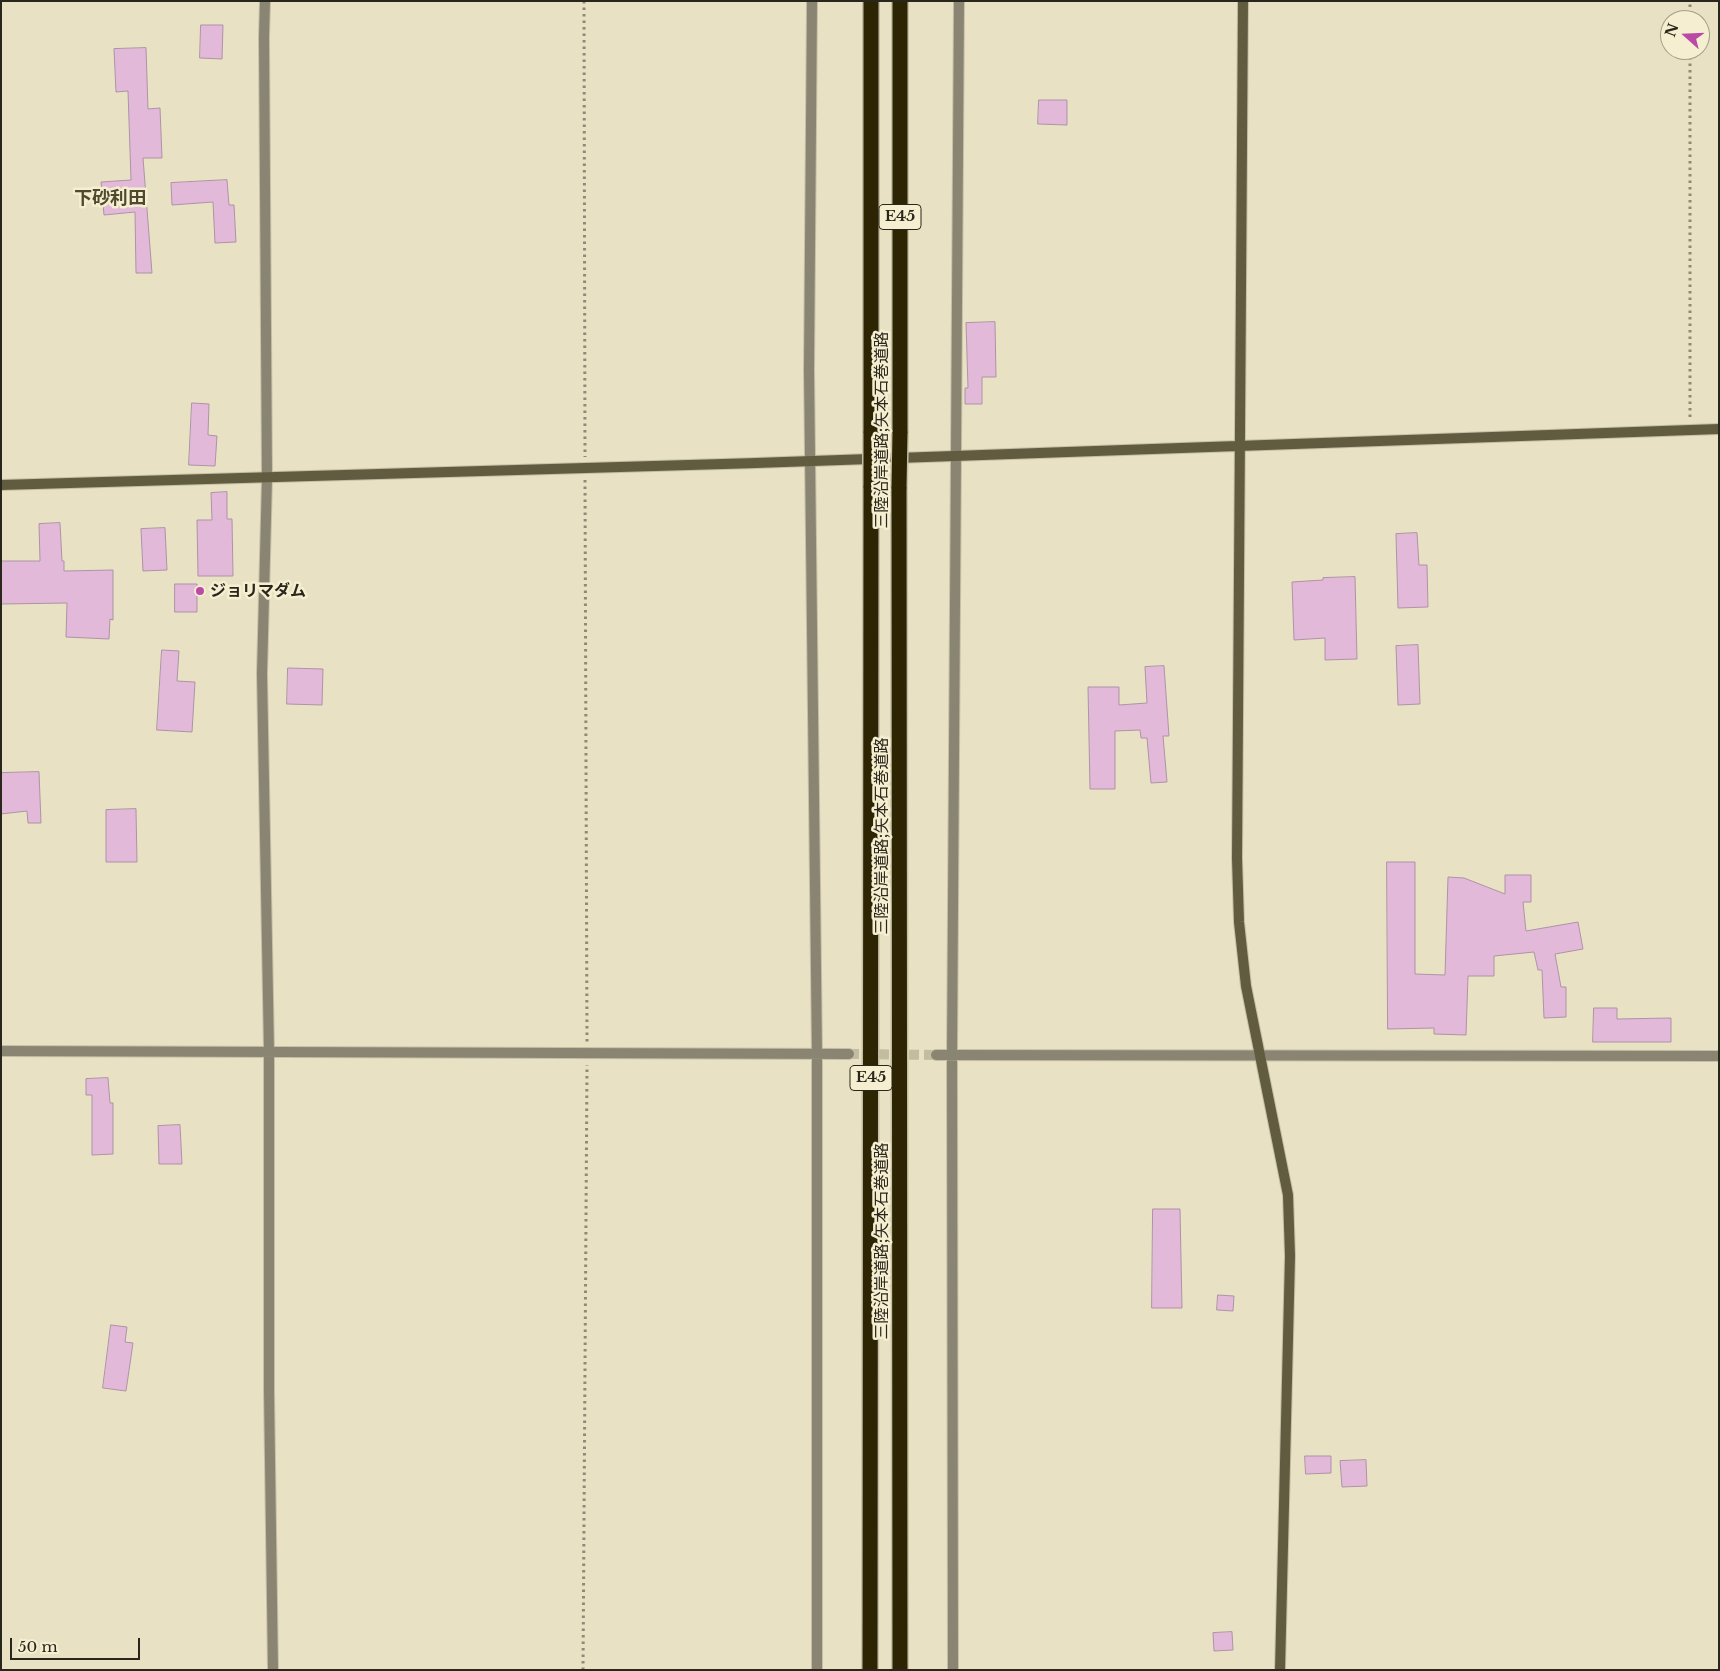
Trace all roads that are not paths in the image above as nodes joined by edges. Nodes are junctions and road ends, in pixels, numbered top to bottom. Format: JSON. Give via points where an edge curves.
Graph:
{"nodes":[{"id":1,"x":266,"y":1,"type":"edge"},
{"id":2,"x":812,"y":1,"type":"edge"},
{"id":3,"x":871,"y":1,"type":"edge"},
{"id":4,"x":900,"y":1,"type":"edge"},
{"id":5,"x":959,"y":1,"type":"edge"},
{"id":6,"x":1243,"y":1,"type":"edge"},
{"id":7,"x":1719,"y":429,"type":"edge"},
{"id":8,"x":1241,"y":447,"type":"junction"},
{"id":9,"x":955,"y":457,"type":"junction"},
{"id":10,"x":812,"y":462,"type":"junction"},
{"id":11,"x":267,"y":478,"type":"junction"},
{"id":12,"x":1,"y":484,"type":"edge"},
{"id":13,"x":1,"y":1051,"type":"edge"},
{"id":14,"x":269,"y":1051,"type":"junction"},
{"id":15,"x":849,"y":1054,"type":"tunnel mouth"},
{"id":16,"x":818,"y":1055,"type":"junction"},
{"id":17,"x":936,"y":1055,"type":"tunnel mouth"},
{"id":18,"x":952,"y":1055,"type":"junction"},
{"id":19,"x":1261,"y":1056,"type":"junction"},
{"id":20,"x":1719,"y":1056,"type":"edge"},
{"id":21,"x":273,"y":1670,"type":"edge"},
{"id":22,"x":817,"y":1670,"type":"edge"},
{"id":23,"x":870,"y":1670,"type":"edge"},
{"id":24,"x":900,"y":1670,"type":"edge"},
{"id":25,"x":953,"y":1670,"type":"edge"},
{"id":26,"x":1280,"y":1670,"type":"edge"}],
"edges":[{"from":1,"to":11,"type":"street"},
{"from":2,"to":10,"type":"street","via":[[809,370]]},
{"from":3,"to":23,"type":"highway","name":"三陸沿岸道路;矢本石巻道路","number":"E45","bridge":true},
{"from":4,"to":24,"type":"highway","name":"三陸沿岸道路;矢本石巻道路","number":"E45","bridge":true},
{"from":5,"to":9,"type":"street"},
{"from":6,"to":8,"type":"street"},
{"from":7,"to":8,"type":"street"},
{"from":8,"to":9,"type":"street"},
{"from":8,"to":19,"type":"street","via":[[1239,922],[1246,986]]},
{"from":9,"to":10,"type":"street"},
{"from":9,"to":18,"type":"street"},
{"from":10,"to":11,"type":"street"},
{"from":10,"to":16,"type":"street"},
{"from":11,"to":12,"type":"street"},
{"from":11,"to":14,"type":"street","via":[[262,674]]},
{"from":13,"to":14,"type":"street"},
{"from":14,"to":16,"type":"street"},
{"from":14,"to":21,"type":"street"},
{"from":15,"to":16,"type":"street"},
{"from":16,"to":22,"type":"street"},
{"from":17,"to":18,"type":"street"},
{"from":18,"to":19,"type":"street"},
{"from":18,"to":25,"type":"street"},
{"from":19,"to":20,"type":"street"},
{"from":19,"to":26,"type":"street","via":[[1288,1195],[1290,1256]]}]}
